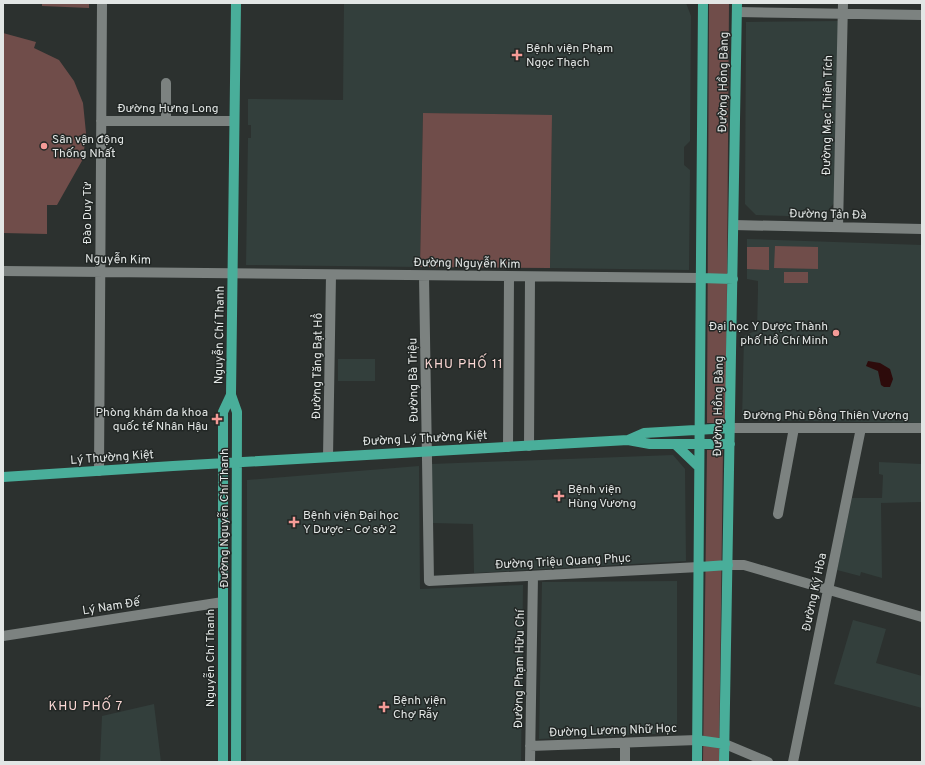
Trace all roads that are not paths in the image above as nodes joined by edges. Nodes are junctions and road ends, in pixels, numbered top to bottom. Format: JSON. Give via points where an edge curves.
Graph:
{"nodes":[{"id":1,"x":102,"y":3,"type":"edge"},
{"id":2,"x":236,"y":3,"type":"edge"},
{"id":3,"x":703,"y":3,"type":"edge"},
{"id":4,"x":843,"y":3,"type":"edge"},
{"id":5,"x":737,"y":8,"type":"edge"},
{"id":6,"x":842,"y":14,"type":"junction"},
{"id":7,"x":922,"y":15,"type":"edge"},
{"id":8,"x":166,"y":82,"type":"dead end"},
{"id":9,"x":101,"y":121,"type":"junction"},
{"id":10,"x":166,"y":121,"type":"junction"},
{"id":11,"x":234,"y":121,"type":"junction"},
{"id":12,"x":734,"y":225,"type":"junction"},
{"id":13,"x":838,"y":227,"type":"junction"},
{"id":14,"x":922,"y":229,"type":"edge"},
{"id":15,"x":3,"y":271,"type":"edge"},
{"id":16,"x":100,"y":272,"type":"junction"},
{"id":17,"x":233,"y":274,"type":"junction"},
{"id":18,"x":331,"y":275,"type":"junction"},
{"id":19,"x":424,"y":276,"type":"junction"},
{"id":20,"x":509,"y":277,"type":"junction"},
{"id":21,"x":530,"y":277,"type":"junction"},
{"id":22,"x":701,"y":278,"type":"junction"},
{"id":23,"x":733,"y":279,"type":"junction"},
{"id":24,"x":231,"y":395,"type":"junction"},
{"id":25,"x":730,"y":428,"type":"junction"},
{"id":26,"x":794,"y":428,"type":"junction"},
{"id":27,"x":861,"y":428,"type":"junction"},
{"id":28,"x":922,"y":428,"type":"edge"},
{"id":29,"x":699,"y":429,"type":"junction"},
{"id":30,"x":628,"y":440,"type":"junction"},
{"id":31,"x":675,"y":444,"type":"junction"},
{"id":32,"x":699,"y":444,"type":"junction"},
{"id":33,"x":730,"y":444,"type":"junction"},
{"id":34,"x":529,"y":446,"type":"junction"},
{"id":35,"x":508,"y":447,"type":"junction"},
{"id":36,"x":427,"y":451,"type":"junction"},
{"id":37,"x":328,"y":457,"type":"junction"},
{"id":38,"x":237,"y":462,"type":"junction"},
{"id":39,"x":223,"y":463,"type":"junction"},
{"id":40,"x":699,"y":467,"type":"junction"},
{"id":41,"x":99,"y":471,"type":"junction"},
{"id":42,"x":3,"y":477,"type":"edge"},
{"id":43,"x":778,"y":514,"type":"dead end"},
{"id":44,"x":728,"y":565,"type":"junction"},
{"id":45,"x":699,"y":567,"type":"junction"},
{"id":46,"x":533,"y":576,"type":"junction"},
{"id":47,"x":429,"y":581,"type":"joint"},
{"id":48,"x":828,"y":590,"type":"junction"},
{"id":49,"x":237,"y":600,"type":"junction"},
{"id":50,"x":223,"y":602,"type":"junction"},
{"id":51,"x":922,"y":617,"type":"edge"},
{"id":52,"x":3,"y":636,"type":"edge"},
{"id":53,"x":223,"y":643,"type":"junction"},
{"id":54,"x":237,"y":643,"type":"junction"},
{"id":55,"x":697,"y":740,"type":"junction"},
{"id":56,"x":625,"y":743,"type":"junction"},
{"id":57,"x":725,"y":744,"type":"junction"},
{"id":58,"x":530,"y":746,"type":"junction"},
{"id":59,"x":236,"y":760,"type":"edge"},
{"id":60,"x":221,"y":762,"type":"edge"},
{"id":61,"x":530,"y":762,"type":"edge"},
{"id":62,"x":625,"y":762,"type":"edge"},
{"id":63,"x":697,"y":762,"type":"edge"},
{"id":64,"x":724,"y":762,"type":"edge"},
{"id":65,"x":768,"y":762,"type":"edge"},
{"id":66,"x":793,"y":762,"type":"edge"}],
"edges":[{"from":1,"to":9,"type":"street","name":"Đào Duy Từ"},
{"from":2,"to":11,"type":"main road","name":"Nguyễn Chí Thanh"},
{"from":3,"to":22,"type":"main road","name":"Đường Hồng Bàng"},
{"from":4,"to":6,"type":"street","name":"Đường Mạc Thiên Tích"},
{"from":5,"to":6,"type":"street"},
{"from":5,"to":12,"type":"main road","name":"Đường Hồng Bàng"},
{"from":6,"to":7,"type":"street"},
{"from":6,"to":13,"type":"street","name":"Đường Mạc Thiên Tích"},
{"from":8,"to":10,"type":"street"},
{"from":9,"to":10,"type":"street","name":"Đường Hưng Long"},
{"from":9,"to":16,"type":"street","name":"Đào Duy Từ"},
{"from":10,"to":11,"type":"street","name":"Đường Hưng Long"},
{"from":11,"to":17,"type":"main road","name":"Nguyễn Chí Thanh"},
{"from":12,"to":13,"type":"street","name":"Đường Tản Đà"},
{"from":12,"to":23,"type":"main road","name":"Đường Hồng Bàng"},
{"from":13,"to":14,"type":"street","name":"Đường Tản Đà"},
{"from":15,"to":16,"type":"street","name":"Nguyễn Kim"},
{"from":16,"to":17,"type":"street","name":"Nguyễn Kim"},
{"from":16,"to":41,"type":"street","name":"Đào Duy Từ"},
{"from":17,"to":18,"type":"street","name":"Đường Nguyễn Kim"},
{"from":17,"to":24,"type":"main road","name":"Nguyễn Chí Thanh"},
{"from":18,"to":19,"type":"street","name":"Đường Nguyễn Kim"},
{"from":18,"to":37,"type":"street","name":"Đường Tăng Bạt Hổ"},
{"from":19,"to":20,"type":"street","name":"Đường Nguyễn Kim"},
{"from":19,"to":36,"type":"street","name":"Đường Bà Triệu"},
{"from":20,"to":21,"type":"street","name":"Đường Nguyễn Kim"},
{"from":20,"to":35,"type":"street"},
{"from":21,"to":22,"type":"street","name":"Đường Nguyễn Kim"},
{"from":21,"to":34,"type":"street"},
{"from":22,"to":23,"type":"main road"},
{"from":22,"to":29,"type":"main road","name":"Đường Hồng Bàng"},
{"from":23,"to":25,"type":"main road","name":"Đường Hồng Bàng"},
{"from":24,"to":38,"type":"main road","name":"Đường Nguyễn Chí Thanh","via":[[237,412]]},
{"from":24,"to":39,"type":"main road","name":"Nguyễn Chí Thanh","via":[[223,412]]},
{"from":25,"to":26,"type":"street","name":"Đường Phù Đổng Thiên Vương"},
{"from":25,"to":29,"type":"main road","name":"Đường Lý Thường Kiệt"},
{"from":25,"to":33,"type":"main road","name":"Đường Hồng Bàng"},
{"from":26,"to":27,"type":"street","name":"Đường Phù Đổng Thiên Vương"},
{"from":26,"to":43,"type":"street"},
{"from":27,"to":28,"type":"street","name":"Đường Phù Đổng Thiên Vương"},
{"from":27,"to":48,"type":"street","name":"Đường Ký Hòa"},
{"from":29,"to":30,"type":"main road","name":"Đường Lý Thường Kiệt","via":[[644,433]]},
{"from":29,"to":32,"type":"main road","name":"Đường Hồng Bàng"},
{"from":30,"to":31,"type":"main road","name":"Đường Lý Thường Kiệt","via":[[650,444]]},
{"from":30,"to":34,"type":"main road","name":"Đường Lý Thường Kiệt"},
{"from":31,"to":32,"type":"main road","name":"Đường Lý Thường Kiệt"},
{"from":31,"to":40,"type":"main road"},
{"from":32,"to":33,"type":"main road","name":"Đường Lý Thường Kiệt"},
{"from":32,"to":40,"type":"main road","name":"Đường Hồng Bàng"},
{"from":33,"to":44,"type":"main road","name":"Đường Hồng Bàng"},
{"from":34,"to":35,"type":"main road","name":"Đường Lý Thường Kiệt"},
{"from":35,"to":36,"type":"main road","name":"Đường Lý Thường Kiệt"},
{"from":36,"to":37,"type":"main road","name":"Đường Lý Thường Kiệt"},
{"from":36,"to":47,"type":"street","name":"Đường Bà Triệu"},
{"from":37,"to":38,"type":"main road","name":"Đường Lý Thường Kiệt"},
{"from":38,"to":39,"type":"main road","name":"Đường Lý Thường Kiệt"},
{"from":38,"to":49,"type":"main road","name":"Đường Nguyễn Chí Thanh"},
{"from":39,"to":41,"type":"main road","name":"Lý Thường Kiệt"},
{"from":39,"to":50,"type":"main road","name":"Nguyễn Chí Thanh"},
{"from":40,"to":45,"type":"main road","name":"Đường Hồng Bàng"},
{"from":41,"to":42,"type":"main road","name":"Lý Thường Kiệt"},
{"from":44,"to":45,"type":"main road"},
{"from":44,"to":48,"type":"street","via":[[744,565]]},
{"from":44,"to":57,"type":"main road","name":"Đường Hồng Bàng"},
{"from":45,"to":46,"type":"street","name":"Đường Triệu Quang Phục"},
{"from":45,"to":55,"type":"main road","name":"Đường Hồng Bàng"},
{"from":46,"to":47,"type":"street","name":"Đường Triệu Quang Phục"},
{"from":46,"to":58,"type":"street","name":"Đường Phạm Hữu Chí"},
{"from":48,"to":51,"type":"street"},
{"from":48,"to":66,"type":"street","name":"Đường Ký Hòa"},
{"from":49,"to":50,"type":"main road"},
{"from":49,"to":54,"type":"main road","name":"Đường Nguyễn Chí Thanh"},
{"from":50,"to":52,"type":"street","name":"Lý Nam Đế"},
{"from":50,"to":53,"type":"main road","name":"Nguyễn Chí Thanh"},
{"from":53,"to":54,"type":"main road"},
{"from":53,"to":60,"type":"main road","name":"Nguyễn Chí Thanh"},
{"from":54,"to":59,"type":"main road","name":"Đường Nguyễn Chí Thanh"},
{"from":55,"to":56,"type":"street","name":"Đường Lương Nhữ Học"},
{"from":55,"to":57,"type":"main road"},
{"from":55,"to":63,"type":"main road","name":"Đường Hồng Bàng"},
{"from":56,"to":58,"type":"street","name":"Đường Lương Nhữ Học"},
{"from":56,"to":62,"type":"street"},
{"from":57,"to":64,"type":"main road","name":"Đường Hồng Bàng"},
{"from":57,"to":65,"type":"street"},
{"from":58,"to":61,"type":"street","name":"Đường Phạm Hữu Chí"},
{"from":59,"to":60,"type":"main road"}]}
